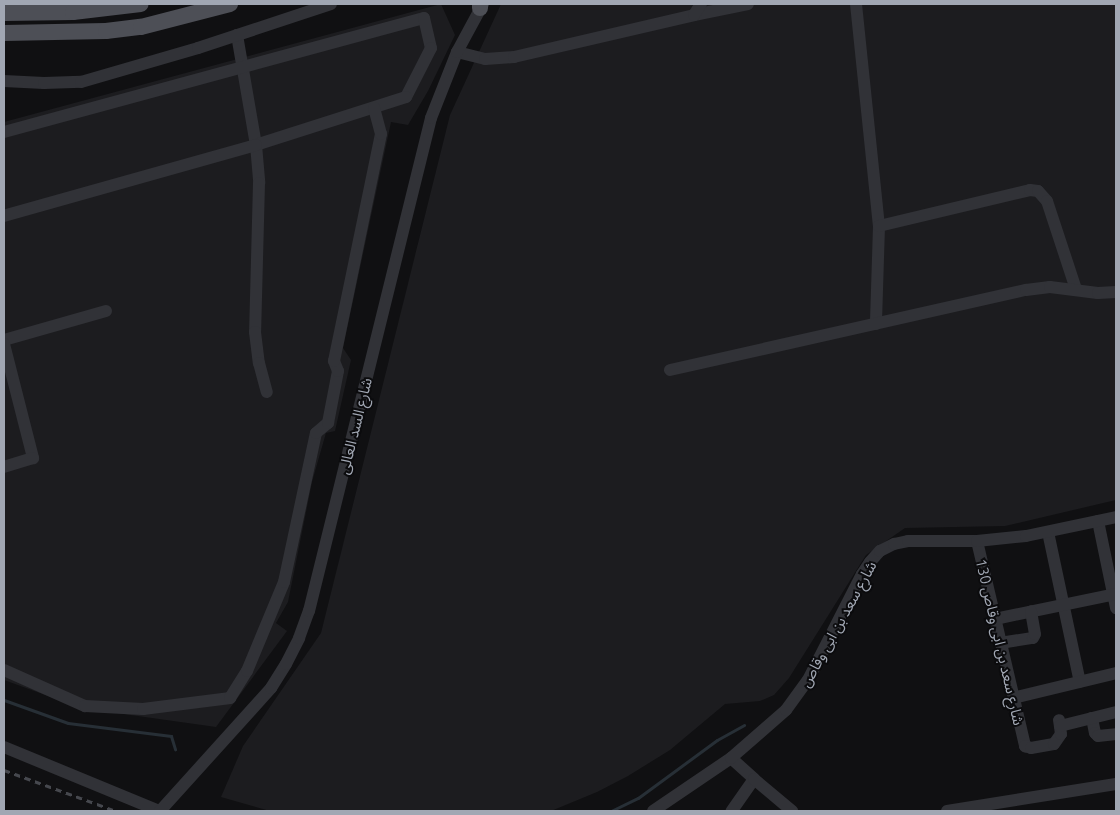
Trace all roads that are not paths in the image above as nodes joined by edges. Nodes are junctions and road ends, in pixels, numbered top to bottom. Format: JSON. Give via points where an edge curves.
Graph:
{"nodes":[{"id":1,"x":141,"y":4,"type":"edge"},
{"id":2,"x":230,"y":4,"type":"edge"},
{"id":3,"x":331,"y":4,"type":"edge"},
{"id":4,"x":700,"y":4,"type":"edge"},
{"id":5,"x":748,"y":4,"type":"edge"},
{"id":6,"x":856,"y":4,"type":"edge"},
{"id":7,"x":481,"y":5,"type":"edge"},
{"id":8,"x":110,"y":7,"type":"edge"},
{"id":9,"x":4,"y":13,"type":"edge"},
{"id":10,"x":694,"y":16,"type":"junction"},
{"id":11,"x":4,"y":34,"type":"edge"},
{"id":12,"x":237,"y":35,"type":"junction"},
{"id":13,"x":457,"y":52,"type":"junction"},
{"id":14,"x":243,"y":67,"type":"junction"},
{"id":15,"x":4,"y":81,"type":"edge"},
{"id":16,"x":374,"y":108,"type":"junction"},
{"id":17,"x":4,"y":132,"type":"edge"},
{"id":18,"x":256,"y":145,"type":"junction"},
{"id":19,"x":4,"y":216,"type":"edge"},
{"id":20,"x":879,"y":226,"type":"junction"},
{"id":21,"x":1076,"y":288,"type":"junction"},
{"id":22,"x":1116,"y":292,"type":"edge"},
{"id":23,"x":106,"y":311,"type":"dead end"},
{"id":24,"x":876,"y":324,"type":"junction"},
{"id":25,"x":4,"y":340,"type":"edge"},
{"id":26,"x":4,"y":344,"type":"edge"},
{"id":27,"x":670,"y":370,"type":"dead end"},
{"id":28,"x":267,"y":392,"type":"dead end"},
{"id":29,"x":4,"y":467,"type":"edge"},
{"id":30,"x":1116,"y":517,"type":"edge"},
{"id":31,"x":1098,"y":521,"type":"junction"},
{"id":32,"x":1048,"y":532,"type":"junction"},
{"id":33,"x":977,"y":541,"type":"junction"},
{"id":34,"x":1115,"y":594,"type":"edge"},
{"id":35,"x":1063,"y":605,"type":"junction"},
{"id":36,"x":1116,"y":608,"type":"edge"},
{"id":37,"x":1031,"y":611,"type":"junction"},
{"id":38,"x":994,"y":619,"type":"junction"},
{"id":39,"x":1000,"y":643,"type":"junction"},
{"id":40,"x":4,"y":670,"type":"edge"},
{"id":41,"x":1116,"y":673,"type":"edge"},
{"id":42,"x":1080,"y":682,"type":"junction"},
{"id":43,"x":1013,"y":698,"type":"junction"},
{"id":44,"x":1116,"y":712,"type":"edge"},
{"id":45,"x":1092,"y":718,"type":"junction"},
{"id":46,"x":1116,"y":734,"type":"edge"},
{"id":47,"x":4,"y":747,"type":"edge"},
{"id":48,"x":731,"y":758,"type":"junction"},
{"id":49,"x":754,"y":779,"type":"junction"},
{"id":50,"x":1116,"y":784,"type":"edge"},
{"id":51,"x":160,"y":811,"type":"edge"},
{"id":52,"x":654,"y":811,"type":"edge"},
{"id":53,"x":732,"y":811,"type":"edge"},
{"id":54,"x":792,"y":811,"type":"edge"},
{"id":55,"x":946,"y":811,"type":"edge"}],
"edges":[{"from":1,"to":8,"type":"main road"},
{"from":2,"to":11,"type":"main road","via":[[141,27],[106,32]]},
{"from":3,"to":12,"type":"street"},
{"from":4,"to":10,"type":"street"},
{"from":5,"to":10,"type":"street"},
{"from":6,"to":20,"type":"street"},
{"from":7,"to":13,"type":"street","name":"شارع السد العالى"},
{"from":8,"to":9,"type":"main road"},
{"from":10,"to":13,"type":"street","via":[[514,57],[485,59]]},
{"from":12,"to":14,"type":"street"},
{"from":12,"to":15,"type":"street","via":[[81,82]]},
{"from":13,"to":51,"type":"street","name":"شارع السد العالى","via":[[431,118],[309,611],[299,638],[271,688]]},
{"from":14,"to":16,"type":"street","via":[[424,18],[431,48],[406,97]]},
{"from":14,"to":17,"type":"street"},
{"from":14,"to":18,"type":"street"},
{"from":16,"to":18,"type":"street"},
{"from":16,"to":40,"type":"street","via":[[381,134],[334,361],[338,371],[328,423],[316,433],[284,582],[247,671],[230,698],[142,709],[85,706]]},
{"from":18,"to":19,"type":"street"},
{"from":18,"to":28,"type":"street","via":[[259,183],[255,332]]},
{"from":20,"to":21,"type":"street","via":[[1030,190],[1038,191],[1047,201]]},
{"from":20,"to":24,"type":"street"},
{"from":21,"to":22,"type":"street"},
{"from":21,"to":24,"type":"street","via":[[1026,290]]},
{"from":23,"to":25,"type":"street"},
{"from":24,"to":27,"type":"street"},
{"from":26,"to":29,"type":"street","via":[[34,458]]},
{"from":30,"to":31,"type":"street","name":"شارع سعد بن ابى وقاص"},
{"from":31,"to":32,"type":"street","name":"شارع سعد بن ابى وقاص"},
{"from":31,"to":34,"type":"street"},
{"from":32,"to":33,"type":"street","name":"شارع سعد بن ابى وقاص"},
{"from":32,"to":35,"type":"street"},
{"from":33,"to":38,"type":"street","name":"شارع سعد بن ابى وقاص 130"},
{"from":33,"to":48,"type":"street","name":"شارع سعد بن ابى وقاص","via":[[908,541],[880,551],[862,574],[798,696],[773,723]]},
{"from":34,"to":35,"type":"street"},
{"from":34,"to":36,"type":"street"},
{"from":35,"to":37,"type":"street"},
{"from":35,"to":42,"type":"street"},
{"from":37,"to":38,"type":"street"},
{"from":37,"to":39,"type":"street","via":[[1033,638]]},
{"from":38,"to":39,"type":"street","name":"شارع سعد بن ابى وقاص 130"},
{"from":39,"to":43,"type":"street","name":"شارع سعد بن ابى وقاص 130"},
{"from":41,"to":42,"type":"street"},
{"from":42,"to":43,"type":"street"},
{"from":43,"to":45,"type":"street","name":"شارع سعد بن ابى وقاص 130","via":[[1023,743],[1031,748],[1054,744],[1061,734],[1059,723]]},
{"from":44,"to":45,"type":"street"},
{"from":45,"to":46,"type":"street","via":[[1098,736]]},
{"from":47,"to":51,"type":"street"},
{"from":48,"to":49,"type":"street"},
{"from":48,"to":52,"type":"street","name":"شارع سعد بن ابى وقاص"},
{"from":49,"to":53,"type":"street"},
{"from":49,"to":54,"type":"street"},
{"from":50,"to":55,"type":"street"}]}
